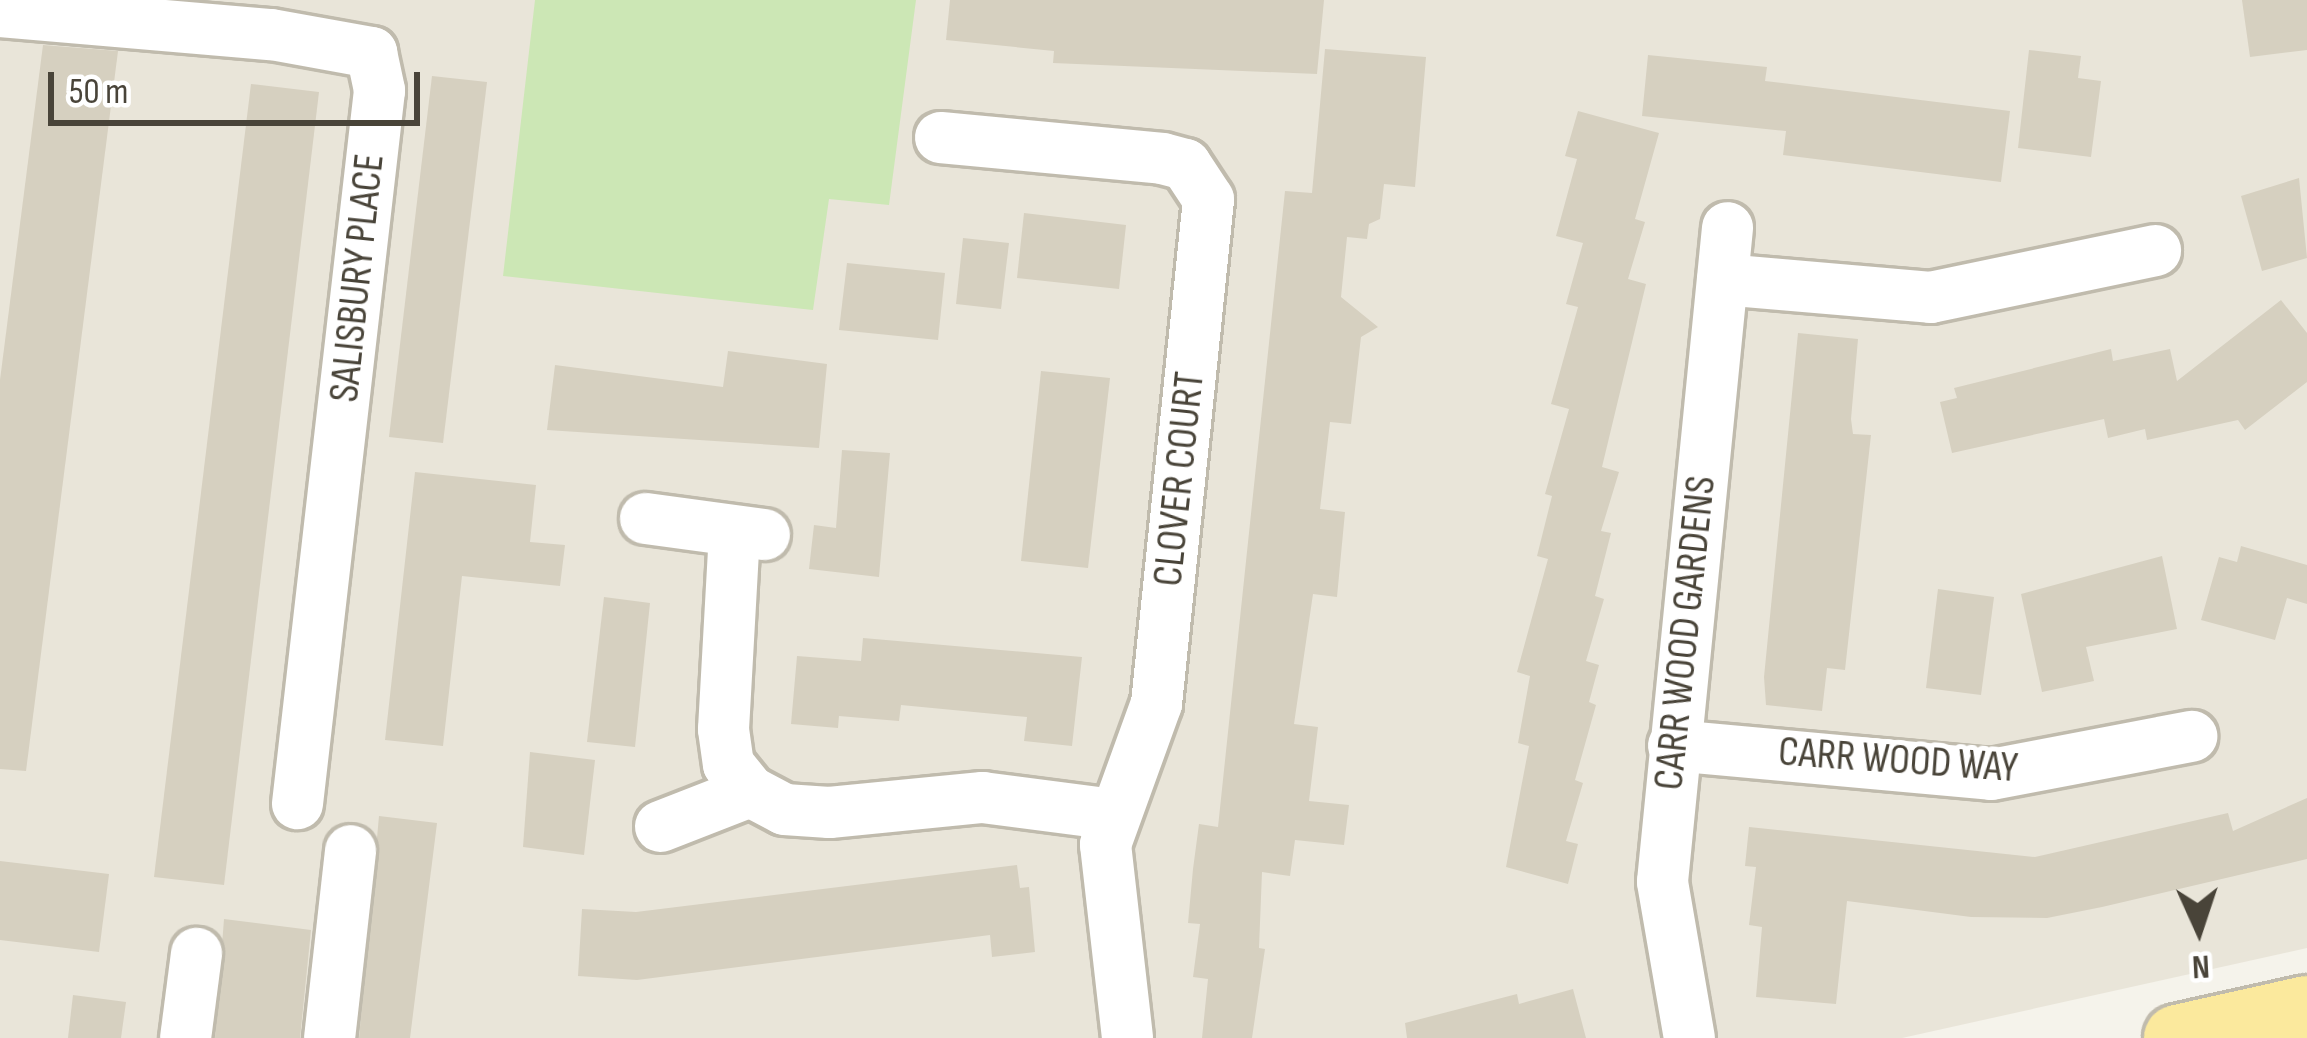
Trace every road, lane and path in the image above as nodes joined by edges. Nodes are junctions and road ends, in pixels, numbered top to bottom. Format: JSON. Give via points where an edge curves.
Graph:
{"nodes":[{"id":1,"x":0,"y":11,"type":"edge"},
{"id":2,"x":940,"y":137,"type":"dead end"},
{"id":3,"x":1727,"y":226,"type":"dead end"},
{"id":4,"x":2155,"y":250,"type":"dead end"},
{"id":5,"x":1722,"y":279,"type":"junction"},
{"id":6,"x":645,"y":518,"type":"dead end"},
{"id":7,"x":2191,"y":736,"type":"dead end"},
{"id":8,"x":1673,"y":745,"type":"junction"},
{"id":9,"x":750,"y":791,"type":"junction"},
{"id":10,"x":297,"y":803,"type":"dead end"},
{"id":11,"x":1113,"y":814,"type":"junction"},
{"id":12,"x":660,"y":826,"type":"dead end"},
{"id":13,"x":350,"y":850,"type":"dead end"},
{"id":14,"x":196,"y":953,"type":"dead end"},
{"id":15,"x":2307,"y":1009,"type":"edge"},
{"id":16,"x":184,"y":1038,"type":"edge"},
{"id":17,"x":329,"y":1038,"type":"edge"},
{"id":18,"x":1127,"y":1038,"type":"edge"},
{"id":19,"x":1688,"y":1038,"type":"edge"},
{"id":20,"x":2177,"y":1038,"type":"edge"}],
"edges":[{"from":1,"to":10,"type":"street","name":"SALISBURY PLACE","via":[[271,34],[371,52],[379,90]]},
{"from":2,"to":11,"type":"street","name":"CLOVER COURT","via":[[1162,158],[1185,164],[1208,199],[1156,703]]},
{"from":3,"to":5,"type":"street","name":"CARR WOOD GARDENS"},
{"from":4,"to":5,"type":"street","via":[[1930,296]]},
{"from":5,"to":8,"type":"street","name":"CARR WOOD GARDENS"},
{"from":6,"to":9,"type":"street","via":[[749,533],[723,729],[728,764]]},
{"from":7,"to":8,"type":"street","name":"CARR WOOD WAY","via":[[1991,774]]},
{"from":8,"to":19,"type":"street","name":"CARR WOOD GARDENS","via":[[1662,881]]},
{"from":9,"to":11,"type":"street","via":[[784,808],[829,812],[982,796]]},
{"from":9,"to":12,"type":"street"},
{"from":11,"to":18,"type":"street","name":"CLOVER COURT","via":[[1104,877]]},
{"from":13,"to":17,"type":"street"},
{"from":14,"to":16,"type":"street"},
{"from":15,"to":20,"type":"main road"}]}
